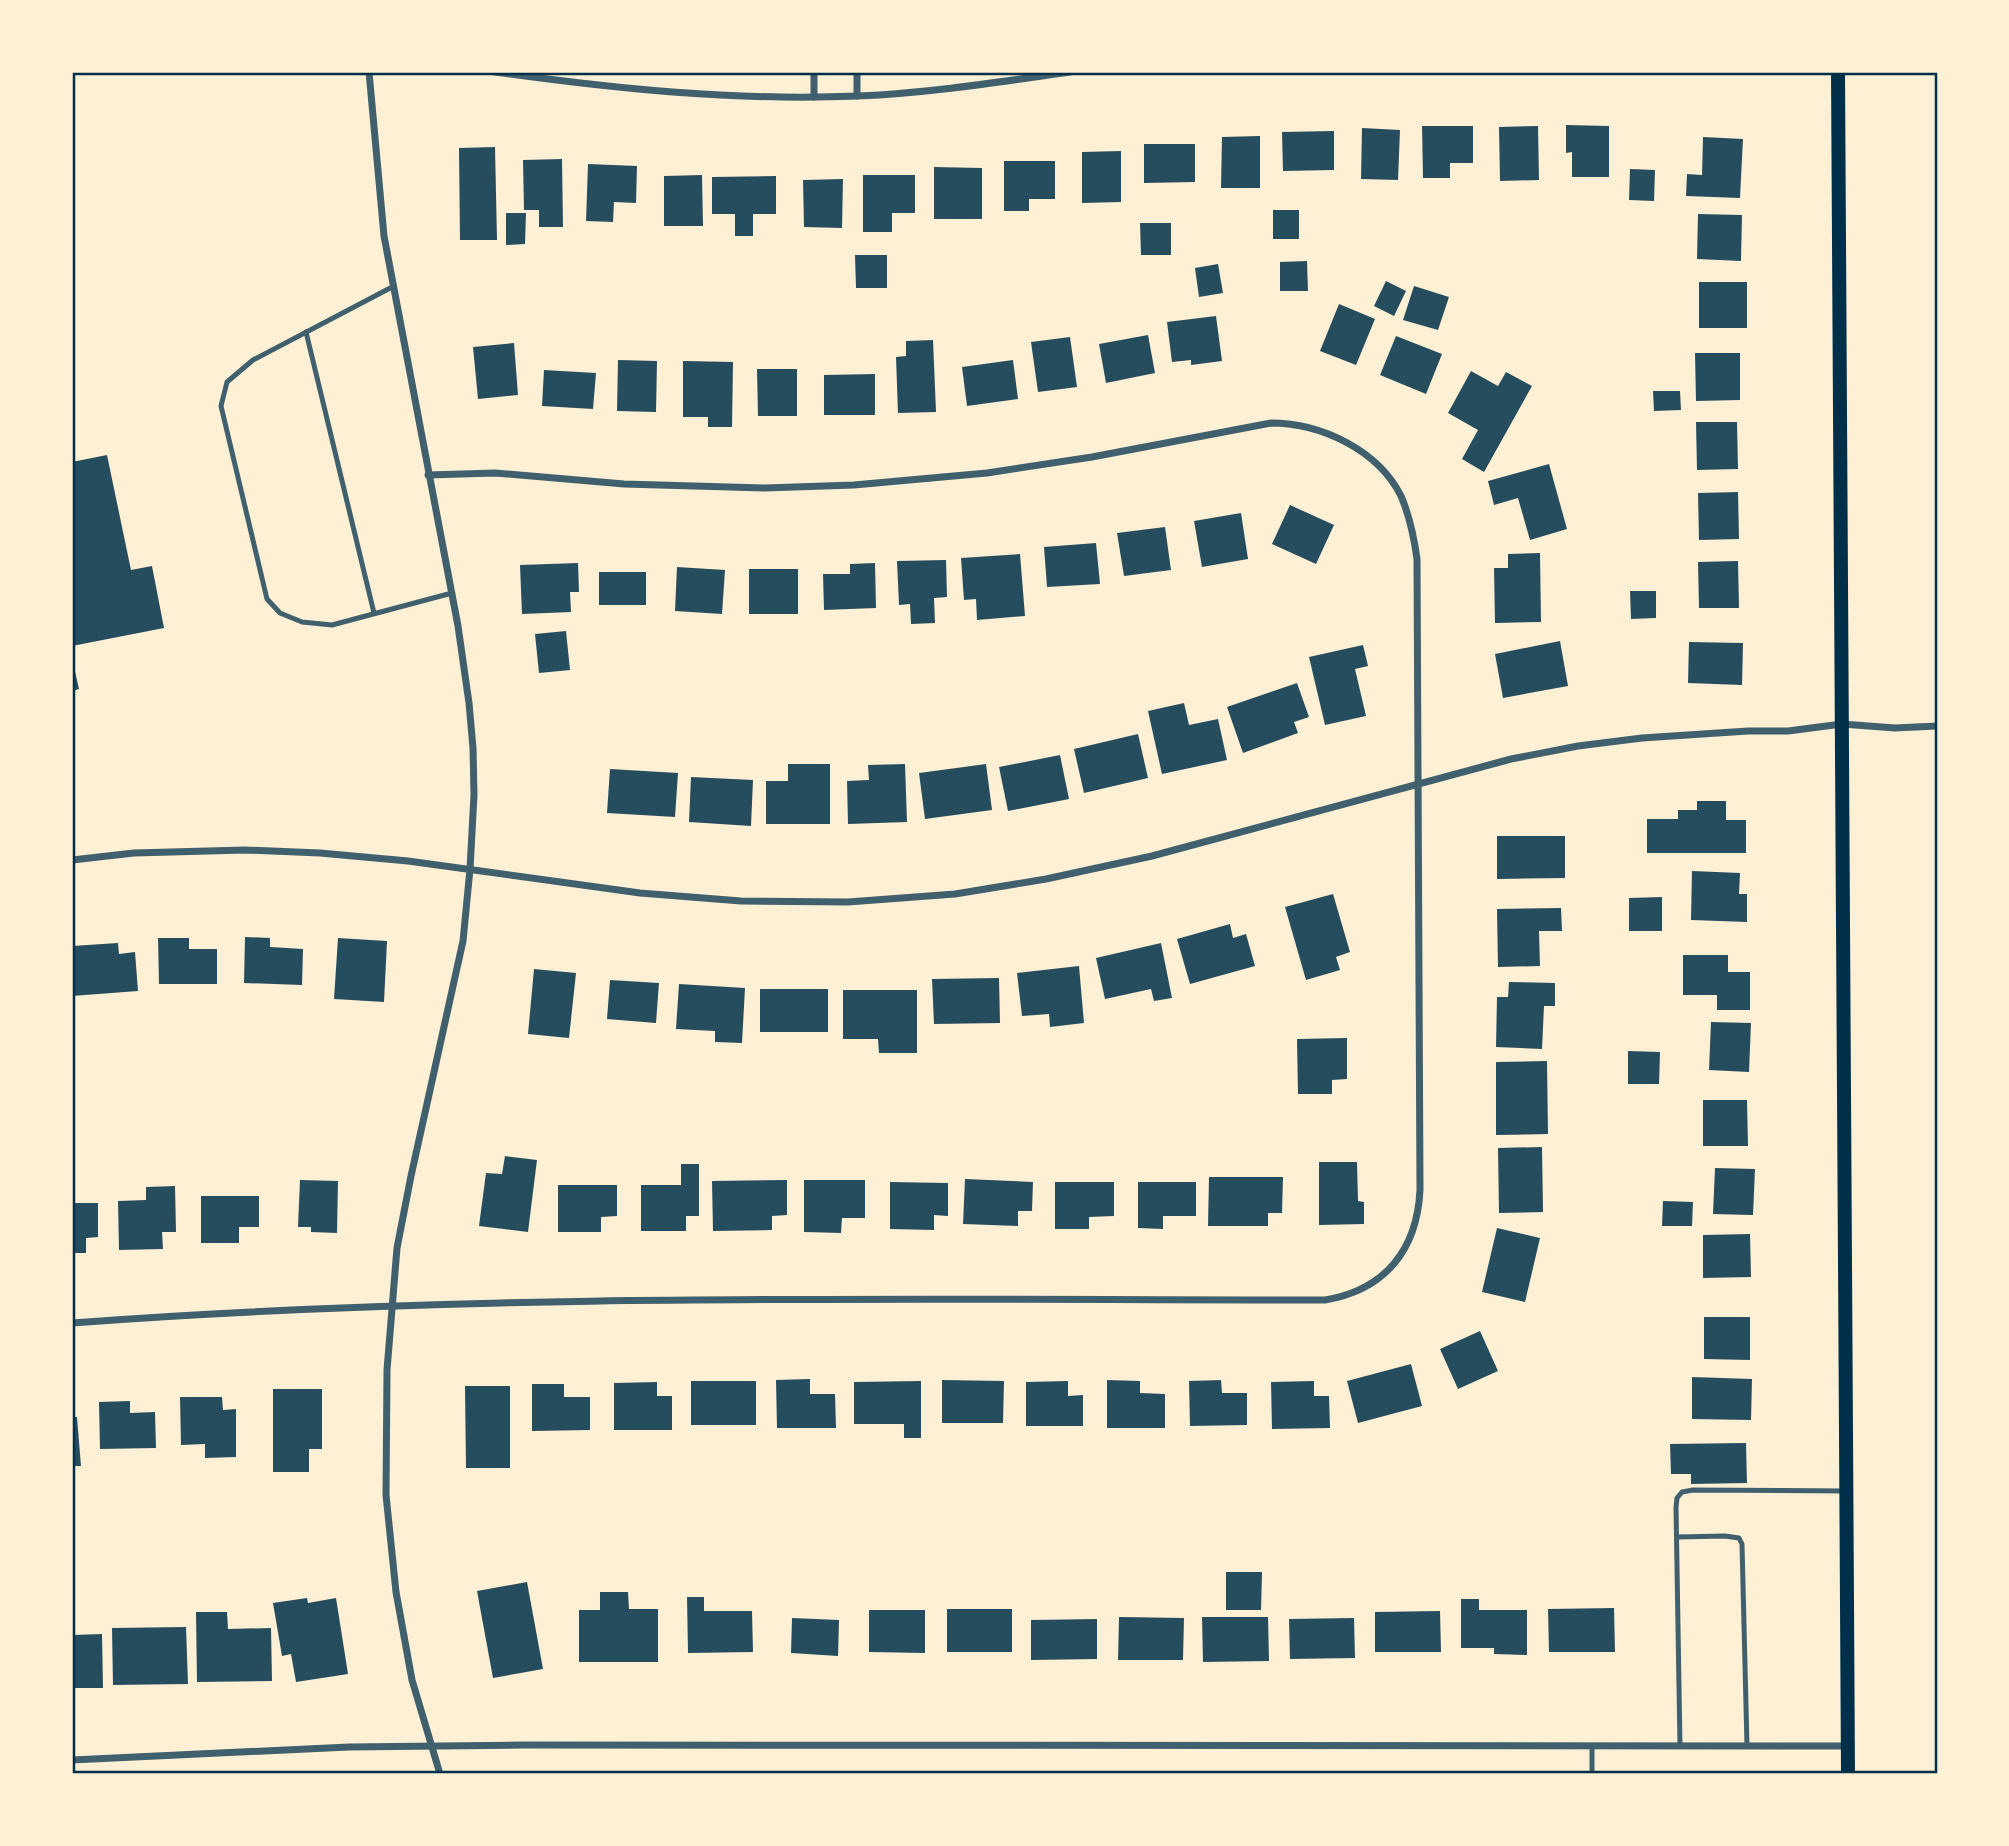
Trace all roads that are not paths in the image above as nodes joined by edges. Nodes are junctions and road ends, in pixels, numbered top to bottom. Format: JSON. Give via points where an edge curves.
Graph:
{"nodes":[{"id":1,"x":369,"y":72,"type":"edge"},
{"id":2,"x":495,"y":72,"type":"edge"},
{"id":3,"x":814,"y":72,"type":"edge"},
{"id":4,"x":857,"y":72,"type":"edge"},
{"id":5,"x":1070,"y":72,"type":"edge"},
{"id":6,"x":1838,"y":72,"type":"edge"},
{"id":7,"x":857,"y":96,"type":"junction"},
{"id":8,"x":814,"y":97,"type":"junction"},
{"id":9,"x":394,"y":286,"type":"junction"},
{"id":10,"x":306,"y":332,"type":"junction"},
{"id":11,"x":428,"y":475,"type":"junction"},
{"id":12,"x":452,"y":593,"type":"junction"},
{"id":13,"x":374,"y":613,"type":"junction"},
{"id":14,"x":1842,"y":724,"type":"junction"},
{"id":15,"x":1937,"y":726,"type":"edge"},
{"id":16,"x":1418,"y":783,"type":"junction"},
{"id":17,"x":72,"y":860,"type":"edge"},
{"id":18,"x":470,"y":869,"type":"junction"},
{"id":19,"x":392,"y":1307,"type":"junction"},
{"id":20,"x":72,"y":1323,"type":"edge"},
{"id":21,"x":1846,"y":1491,"type":"junction"},
{"id":22,"x":1677,"y":1537,"type":"junction"},
{"id":23,"x":432,"y":1746,"type":"junction"},
{"id":24,"x":1592,"y":1746,"type":"junction"},
{"id":25,"x":1680,"y":1746,"type":"junction"},
{"id":26,"x":1747,"y":1746,"type":"junction"},
{"id":27,"x":1848,"y":1746,"type":"junction"},
{"id":28,"x":72,"y":1760,"type":"edge"},
{"id":29,"x":440,"y":1774,"type":"edge"},
{"id":30,"x":1592,"y":1774,"type":"edge"},
{"id":31,"x":1848,"y":1774,"type":"edge"}],
"edges":[{"from":1,"to":9,"type":"street","via":[[384,236]]},
{"from":2,"to":8,"type":"street","via":[[679,94]]},
{"from":3,"to":8,"type":"street"},
{"from":4,"to":7,"type":"street"},
{"from":5,"to":7,"type":"street","via":[[962,88]]},
{"from":6,"to":14,"type":"main road"},
{"from":7,"to":8,"type":"street"},
{"from":9,"to":10,"type":"lane"},
{"from":9,"to":11,"type":"street"},
{"from":10,"to":13,"type":"lane"},
{"from":10,"to":13,"type":"lane","via":[[244,367],[227,382],[221,406],[267,599],[280,612],[302,622],[332,625]]},
{"from":11,"to":12,"type":"street"},
{"from":11,"to":16,"type":"street","via":[[495,472],[624,484],[765,488],[854,485],[987,473],[1272,423],[1311,427],[1381,467],[1400,495],[1413,529]]},
{"from":12,"to":13,"type":"lane"},
{"from":12,"to":18,"type":"street","via":[[473,748]]},
{"from":14,"to":15,"type":"street"},
{"from":14,"to":16,"type":"street","via":[[1642,738],[1511,758]]},
{"from":14,"to":21,"type":"main road"},
{"from":16,"to":18,"type":"street","via":[[1152,856],[955,894],[848,902],[741,901],[640,893]]},
{"from":16,"to":19,"type":"street","via":[[1419,1210],[1412,1235],[1392,1268],[1356,1292],[1325,1300],[801,1300]]},
{"from":17,"to":18,"type":"street","via":[[245,850]]},
{"from":18,"to":19,"type":"street","via":[[463,942],[411,1176],[397,1248]]},
{"from":19,"to":20,"type":"street"},
{"from":19,"to":23,"type":"street","via":[[387,1370],[388,1509],[412,1680]]},
{"from":21,"to":22,"type":"lane","via":[[1682,1492],[1676,1507]]},
{"from":21,"to":27,"type":"main road"},
{"from":22,"to":25,"type":"lane"},
{"from":22,"to":26,"type":"lane","via":[[1725,1536],[1739,1538],[1742,1545]]},
{"from":23,"to":24,"type":"street"},
{"from":23,"to":28,"type":"street"},
{"from":23,"to":29,"type":"street"},
{"from":24,"to":25,"type":"street"},
{"from":24,"to":30,"type":"lane"},
{"from":25,"to":26,"type":"street"},
{"from":26,"to":27,"type":"street"},
{"from":27,"to":31,"type":"main road"}]}
